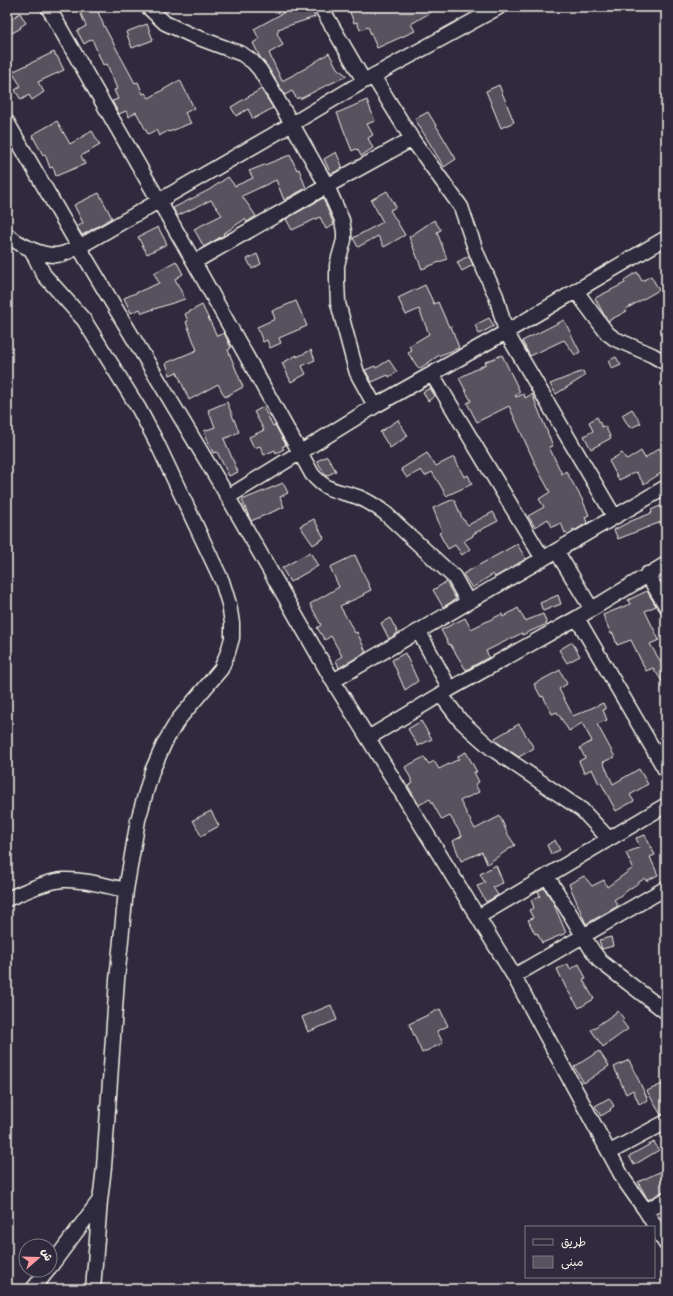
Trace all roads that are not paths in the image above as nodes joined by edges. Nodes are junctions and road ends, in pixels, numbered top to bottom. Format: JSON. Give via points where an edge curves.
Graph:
{"nodes":[{"id":1,"x":48,"y":7,"type":"edge"},
{"id":2,"x":148,"y":7,"type":"edge"},
{"id":3,"x":321,"y":7,"type":"edge"},
{"id":4,"x":495,"y":8,"type":"edge"},
{"id":5,"x":369,"y":79,"type":"junction"},
{"id":6,"x":7,"y":122,"type":"edge"},
{"id":7,"x":292,"y":124,"type":"junction"},
{"id":8,"x":412,"y":139,"type":"junction"},
{"id":9,"x":327,"y":186,"type":"junction"},
{"id":10,"x":158,"y":202,"type":"junction"},
{"id":11,"x":7,"y":235,"type":"edge"},
{"id":12,"x":666,"y":238,"type":"edge"},
{"id":13,"x":31,"y":248,"type":"junction"},
{"id":14,"x":79,"y":248,"type":"junction"},
{"id":15,"x":194,"y":262,"type":"junction"},
{"id":16,"x":576,"y":291,"type":"junction"},
{"id":17,"x":506,"y":332,"type":"junction"},
{"id":18,"x":666,"y":363,"type":"edge"},
{"id":19,"x":432,"y":374,"type":"junction"},
{"id":20,"x":375,"y":406,"type":"junction"},
{"id":21,"x":300,"y":453,"type":"junction"},
{"id":22,"x":666,"y":487,"type":"edge"},
{"id":23,"x":228,"y":497,"type":"junction"},
{"id":24,"x":614,"y":516,"type":"junction"},
{"id":25,"x":557,"y":552,"type":"junction"},
{"id":26,"x":543,"y":559,"type":"junction"},
{"id":27,"x":666,"y":564,"type":"edge"},
{"id":28,"x":647,"y":574,"type":"junction"},
{"id":29,"x":468,"y":602,"type":"junction"},
{"id":30,"x":666,"y":606,"type":"edge"},
{"id":31,"x":591,"y":608,"type":"junction"},
{"id":32,"x":577,"y":618,"type":"junction"},
{"id":33,"x":419,"y":632,"type":"junction"},
{"id":34,"x":333,"y":681,"type":"junction"},
{"id":35,"x":445,"y":692,"type":"junction"},
{"id":36,"x":368,"y":738,"type":"junction"},
{"id":37,"x":666,"y":771,"type":"edge"},
{"id":38,"x":666,"y":806,"type":"edge"},
{"id":39,"x":609,"y":840,"type":"junction"},
{"id":40,"x":547,"y":876,"type":"junction"},
{"id":41,"x":666,"y":888,"type":"edge"},
{"id":42,"x":126,"y":890,"type":"junction"},
{"id":43,"x":7,"y":899,"type":"edge"},
{"id":44,"x":478,"y":917,"type":"junction"},
{"id":45,"x":584,"y":935,"type":"junction"},
{"id":46,"x":514,"y":976,"type":"junction"},
{"id":47,"x":666,"y":1012,"type":"edge"},
{"id":48,"x":666,"y":1122,"type":"edge"},
{"id":49,"x":610,"y":1152,"type":"junction"},
{"id":50,"x":666,"y":1199,"type":"edge"},
{"id":51,"x":100,"y":1201,"type":"junction"},
{"id":52,"x":646,"y":1211,"type":"junction"},
{"id":53,"x":666,"y":1244,"type":"edge"},
{"id":54,"x":58,"y":1256,"type":"edge"},
{"id":55,"x":42,"y":1278,"type":"edge"},
{"id":56,"x":33,"y":1289,"type":"edge"},
{"id":57,"x":93,"y":1289,"type":"edge"}],
"edges":[{"from":1,"to":10,"type":"street"},
{"from":2,"to":7,"type":"street","via":[[165,23],[242,54],[253,62]]},
{"from":3,"to":5,"type":"street"},
{"from":4,"to":5,"type":"street"},
{"from":5,"to":7,"type":"street"},
{"from":5,"to":8,"type":"street"},
{"from":6,"to":14,"type":"street"},
{"from":7,"to":9,"type":"street"},
{"from":7,"to":10,"type":"street"},
{"from":8,"to":9,"type":"street"},
{"from":8,"to":17,"type":"street","via":[[466,219],[477,254],[496,296]]},
{"from":9,"to":15,"type":"street"},
{"from":9,"to":20,"type":"street","via":[[339,212],[344,232],[338,265],[338,302],[357,373]]},
{"from":10,"to":14,"type":"street"},
{"from":10,"to":15,"type":"street"},
{"from":11,"to":13,"type":"street"},
{"from":12,"to":16,"type":"street"},
{"from":13,"to":14,"type":"street","via":[[59,255]]},
{"from":13,"to":42,"type":"street","via":[[44,275],[84,320],[147,424],[220,576],[232,623],[232,638],[221,669],[178,720],[152,771],[138,820]]},
{"from":14,"to":23,"type":"street"},
{"from":15,"to":21,"type":"street"},
{"from":16,"to":17,"type":"street"},
{"from":16,"to":18,"type":"street","via":[[606,333]]},
{"from":17,"to":19,"type":"street"},
{"from":17,"to":24,"type":"street"},
{"from":19,"to":20,"type":"street"},
{"from":19,"to":26,"type":"street"},
{"from":20,"to":21,"type":"street"},
{"from":21,"to":23,"type":"street"},
{"from":21,"to":29,"type":"street","via":[[318,482],[328,489],[359,498],[385,513],[454,577]]},
{"from":22,"to":24,"type":"street"},
{"from":23,"to":34,"type":"street"},
{"from":24,"to":25,"type":"street"},
{"from":25,"to":26,"type":"street"},
{"from":25,"to":31,"type":"street"},
{"from":26,"to":29,"type":"street"},
{"from":27,"to":28,"type":"street"},
{"from":28,"to":30,"type":"street"},
{"from":28,"to":31,"type":"street"},
{"from":29,"to":33,"type":"street"},
{"from":31,"to":32,"type":"street"},
{"from":32,"to":35,"type":"street"},
{"from":32,"to":37,"type":"street"},
{"from":33,"to":34,"type":"street"},
{"from":33,"to":35,"type":"street"},
{"from":34,"to":36,"type":"street"},
{"from":35,"to":36,"type":"street"},
{"from":35,"to":39,"type":"street","via":[[460,720],[474,733],[582,810]]},
{"from":36,"to":44,"type":"street"},
{"from":38,"to":39,"type":"street"},
{"from":39,"to":40,"type":"street"},
{"from":40,"to":44,"type":"street"},
{"from":40,"to":45,"type":"street"},
{"from":41,"to":45,"type":"street"},
{"from":42,"to":43,"type":"street","via":[[63,880]]},
{"from":42,"to":51,"type":"street"},
{"from":44,"to":46,"type":"street"},
{"from":45,"to":46,"type":"street"},
{"from":45,"to":47,"type":"street","via":[[601,962]]},
{"from":46,"to":49,"type":"street"},
{"from":48,"to":49,"type":"street"},
{"from":49,"to":52,"type":"street","via":[[624,1180]]},
{"from":50,"to":52,"type":"street"},
{"from":51,"to":54,"type":"street"},
{"from":51,"to":57,"type":"street"},
{"from":52,"to":53,"type":"street"},
{"from":55,"to":56,"type":"street"}]}
